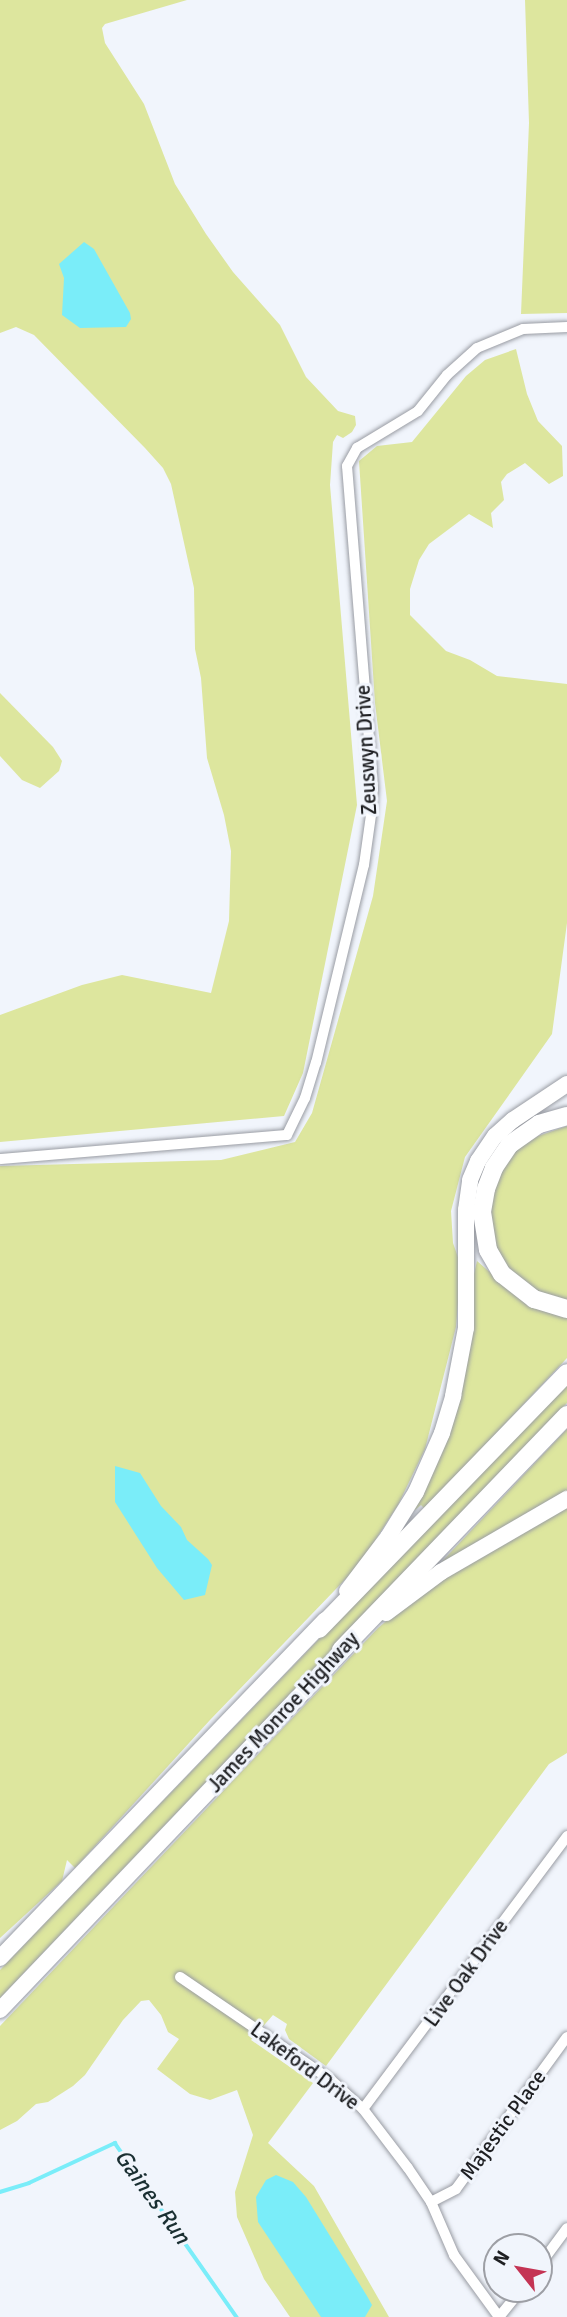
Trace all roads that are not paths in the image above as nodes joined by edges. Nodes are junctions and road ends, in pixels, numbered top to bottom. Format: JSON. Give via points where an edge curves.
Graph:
{"nodes":[{"id":1,"x":567,"y":327,"type":"edge"},
{"id":2,"x":567,"y":1084,"type":"edge"},
{"id":3,"x":567,"y":1096,"type":"edge"},
{"id":4,"x":529,"y":1110,"type":"junction"},
{"id":5,"x":567,"y":1116,"type":"edge"},
{"id":6,"x":0,"y":1159,"type":"edge"},
{"id":7,"x":567,"y":1309,"type":"edge"},
{"id":8,"x":567,"y":1373,"type":"edge"},
{"id":9,"x":567,"y":1415,"type":"edge"},
{"id":10,"x":567,"y":1499,"type":"edge"},
{"id":11,"x":318,"y":1629,"type":"junction"},
{"id":12,"x":341,"y":1650,"type":"junction"},
{"id":13,"x":567,"y":1836,"type":"edge"},
{"id":14,"x":0,"y":1958,"type":"edge"},
{"id":15,"x":180,"y":1976,"type":"dead end"},
{"id":16,"x":0,"y":2010,"type":"edge"},
{"id":17,"x":567,"y":2037,"type":"edge"},
{"id":18,"x":363,"y":2109,"type":"junction"},
{"id":19,"x":430,"y":2202,"type":"junction"},
{"id":20,"x":567,"y":2228,"type":"edge"},
{"id":21,"x":553,"y":2247,"type":"edge"},
{"id":22,"x":510,"y":2303,"type":"edge"},
{"id":23,"x":499,"y":2317,"type":"edge"}],
"edges":[{"from":1,"to":6,"type":"street","name":"Zeuswyn Drive","via":[[516,331],[477,348],[418,411],[357,447],[347,466],[373,789],[371,815],[364,865],[316,1063],[287,1135]]},
{"from":2,"to":4,"type":"highway"},
{"from":3,"to":4,"type":"highway"},
{"from":4,"to":11,"type":"highway","via":[[495,1136],[471,1176],[461,1363],[430,1463],[388,1537]]},
{"from":5,"to":7,"type":"highway","via":[[539,1124],[510,1144],[485,1189],[482,1212],[488,1250],[502,1274],[534,1299]]},
{"from":8,"to":11,"type":"highway","name":"James Monroe Highway"},
{"from":9,"to":12,"type":"highway","name":"James Monroe Highway"},
{"from":10,"to":12,"type":"highway","via":[[441,1572]]},
{"from":11,"to":14,"type":"highway","name":"James Monroe Highway"},
{"from":12,"to":16,"type":"highway","name":"James Monroe Highway"},
{"from":13,"to":18,"type":"street","name":"Live Oak Drive"},
{"from":15,"to":18,"type":"street","name":"Lakeford Drive","via":[[331,2080]]},
{"from":17,"to":19,"type":"street","name":"Majestic Place","via":[[456,2189]]},
{"from":18,"to":19,"type":"street","name":"Lakeford Drive"},
{"from":19,"to":23,"type":"street","name":"Lakeford Drive","via":[[454,2255]]},
{"from":20,"to":21,"type":"street"},
{"from":22,"to":23,"type":"street"}]}
